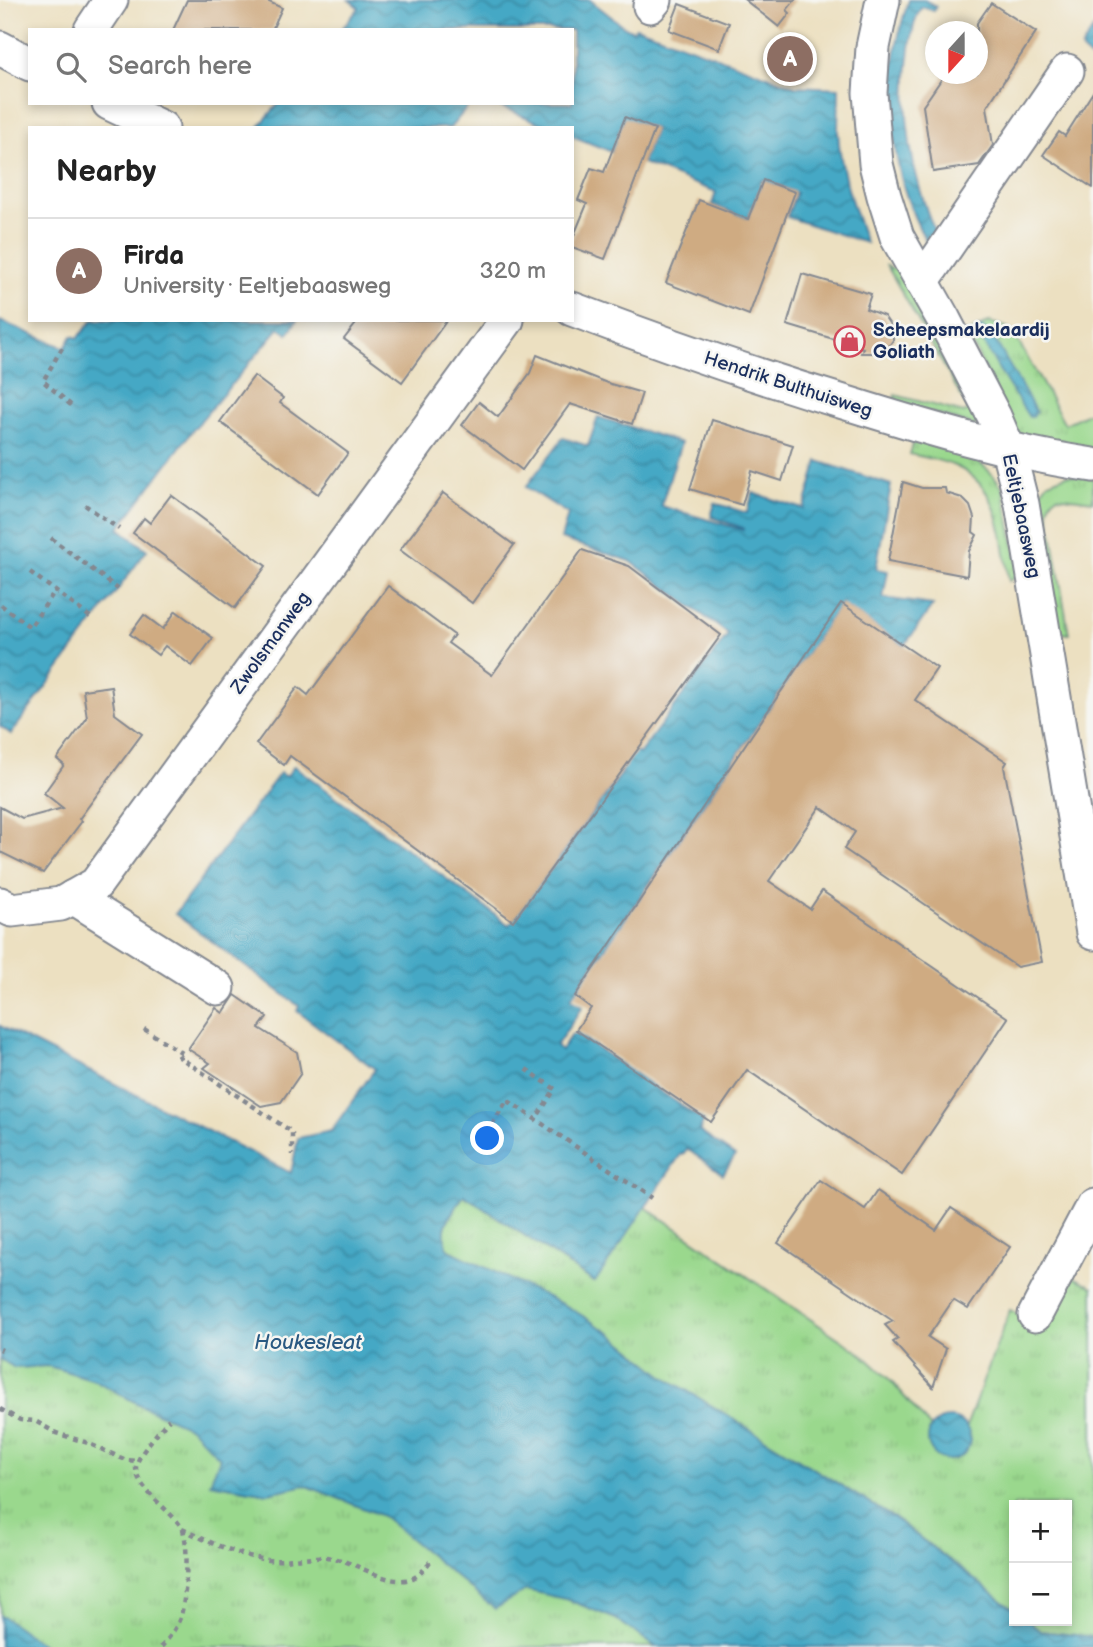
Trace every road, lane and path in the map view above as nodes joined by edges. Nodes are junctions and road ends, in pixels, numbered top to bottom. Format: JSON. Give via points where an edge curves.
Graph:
{"nodes":[{"id":1,"x":111,"y":0,"type":"edge"},
{"id":2,"x":883,"y":0,"type":"edge"},
{"id":3,"x":92,"y":28,"type":"edge"},
{"id":4,"x":0,"y":48,"type":"edge"},
{"id":5,"x":28,"y":63,"type":"edge"},
{"id":6,"x":1067,"y":71,"type":"dead end"},
{"id":7,"x":113,"y":105,"type":"edge"},
{"id":8,"x":158,"y":126,"type":"edge"},
{"id":9,"x":922,"y":282,"type":"junction"},
{"id":10,"x":574,"y":310,"type":"edge"},
{"id":11,"x":506,"y":322,"type":"edge"},
{"id":12,"x":62,"y":348,"type":"dead end"},
{"id":13,"x":72,"y":406,"type":"dead end"},
{"id":14,"x":1008,"y":449,"type":"junction"},
{"id":15,"x":1093,"y":465,"type":"edge"},
{"id":16,"x":85,"y":505,"type":"dead end"},
{"id":17,"x":119,"y":529,"type":"dead end"},
{"id":18,"x":51,"y":538,"type":"dead end"},
{"id":19,"x":30,"y":572,"type":"dead end"},
{"id":20,"x":118,"y":589,"type":"dead end"},
{"id":21,"x":55,"y":591,"type":"junction"},
{"id":22,"x":1,"y":605,"type":"edge"},
{"id":23,"x":94,"y":620,"type":"dead end"},
{"id":24,"x":73,"y":897,"type":"junction"},
{"id":25,"x":0,"y":904,"type":"edge"},
{"id":26,"x":1093,"y":933,"type":"edge"},
{"id":27,"x":218,"y":988,"type":"dead end"},
{"id":28,"x":144,"y":1029,"type":"dead end"},
{"id":29,"x":526,"y":1069,"type":"dead end"},
{"id":30,"x":535,"y":1120,"type":"junction"},
{"id":31,"x":487,"y":1133,"type":"dead end"},
{"id":32,"x":292,"y":1155,"type":"dead end"},
{"id":33,"x":652,"y":1198,"type":"dead end"},
{"id":34,"x":1089,"y":1222,"type":"edge"},
{"id":35,"x":1035,"y":1315,"type":"dead end"},
{"id":36,"x":0,"y":1409,"type":"edge"},
{"id":37,"x":169,"y":1419,"type":"dead end"},
{"id":38,"x":137,"y":1461,"type":"junction"},
{"id":39,"x":182,"y":1529,"type":"junction"},
{"id":40,"x":433,"y":1558,"type":"dead end"},
{"id":41,"x":161,"y":1647,"type":"edge"}],
"edges":[{"from":1,"to":3,"type":"street"},
{"from":2,"to":9,"type":"street","name":"Eeltjebaasweg","via":[[870,93],[876,164],[897,237]]},
{"from":4,"to":5,"type":"street"},
{"from":6,"to":9,"type":"street"},
{"from":7,"to":8,"type":"street"},
{"from":9,"to":14,"type":"street","name":"Eeltjebaasweg"},
{"from":10,"to":14,"type":"street","name":"Hendrik Bulthuisweg","via":[[732,368]]},
{"from":11,"to":24,"type":"street","name":"Zwolsmanweg","via":[[96,884]]},
{"from":12,"to":13,"type":"path","via":[[43,381]]},
{"from":14,"to":15,"type":"street","name":"Hendrik Bulthuisweg"},
{"from":14,"to":26,"type":"street","name":"Eeltjebaasweg","via":[[1022,504]]},
{"from":16,"to":17,"type":"path"},
{"from":18,"to":20,"type":"path"},
{"from":19,"to":21,"type":"path"},
{"from":21,"to":22,"type":"path","via":[[30,627]]},
{"from":21,"to":23,"type":"path"},
{"from":24,"to":25,"type":"street","name":"Zwolsmanweg","via":[[61,904],[12,910]]},
{"from":24,"to":27,"type":"street"},
{"from":28,"to":32,"type":"path","via":[[184,1054],[179,1058],[292,1132]]},
{"from":29,"to":30,"type":"path","via":[[555,1089]]},
{"from":30,"to":31,"type":"path","via":[[507,1100]]},
{"from":30,"to":33,"type":"path"},
{"from":34,"to":35,"type":"street"},
{"from":36,"to":38,"type":"path"},
{"from":37,"to":38,"type":"path"},
{"from":38,"to":39,"type":"path","via":[[136,1471],[144,1486]]},
{"from":39,"to":40,"type":"path","via":[[242,1554],[269,1560],[329,1557],[394,1579],[408,1580],[420,1574]]},
{"from":39,"to":41,"type":"path","via":[[186,1590],[181,1617]]}]}
